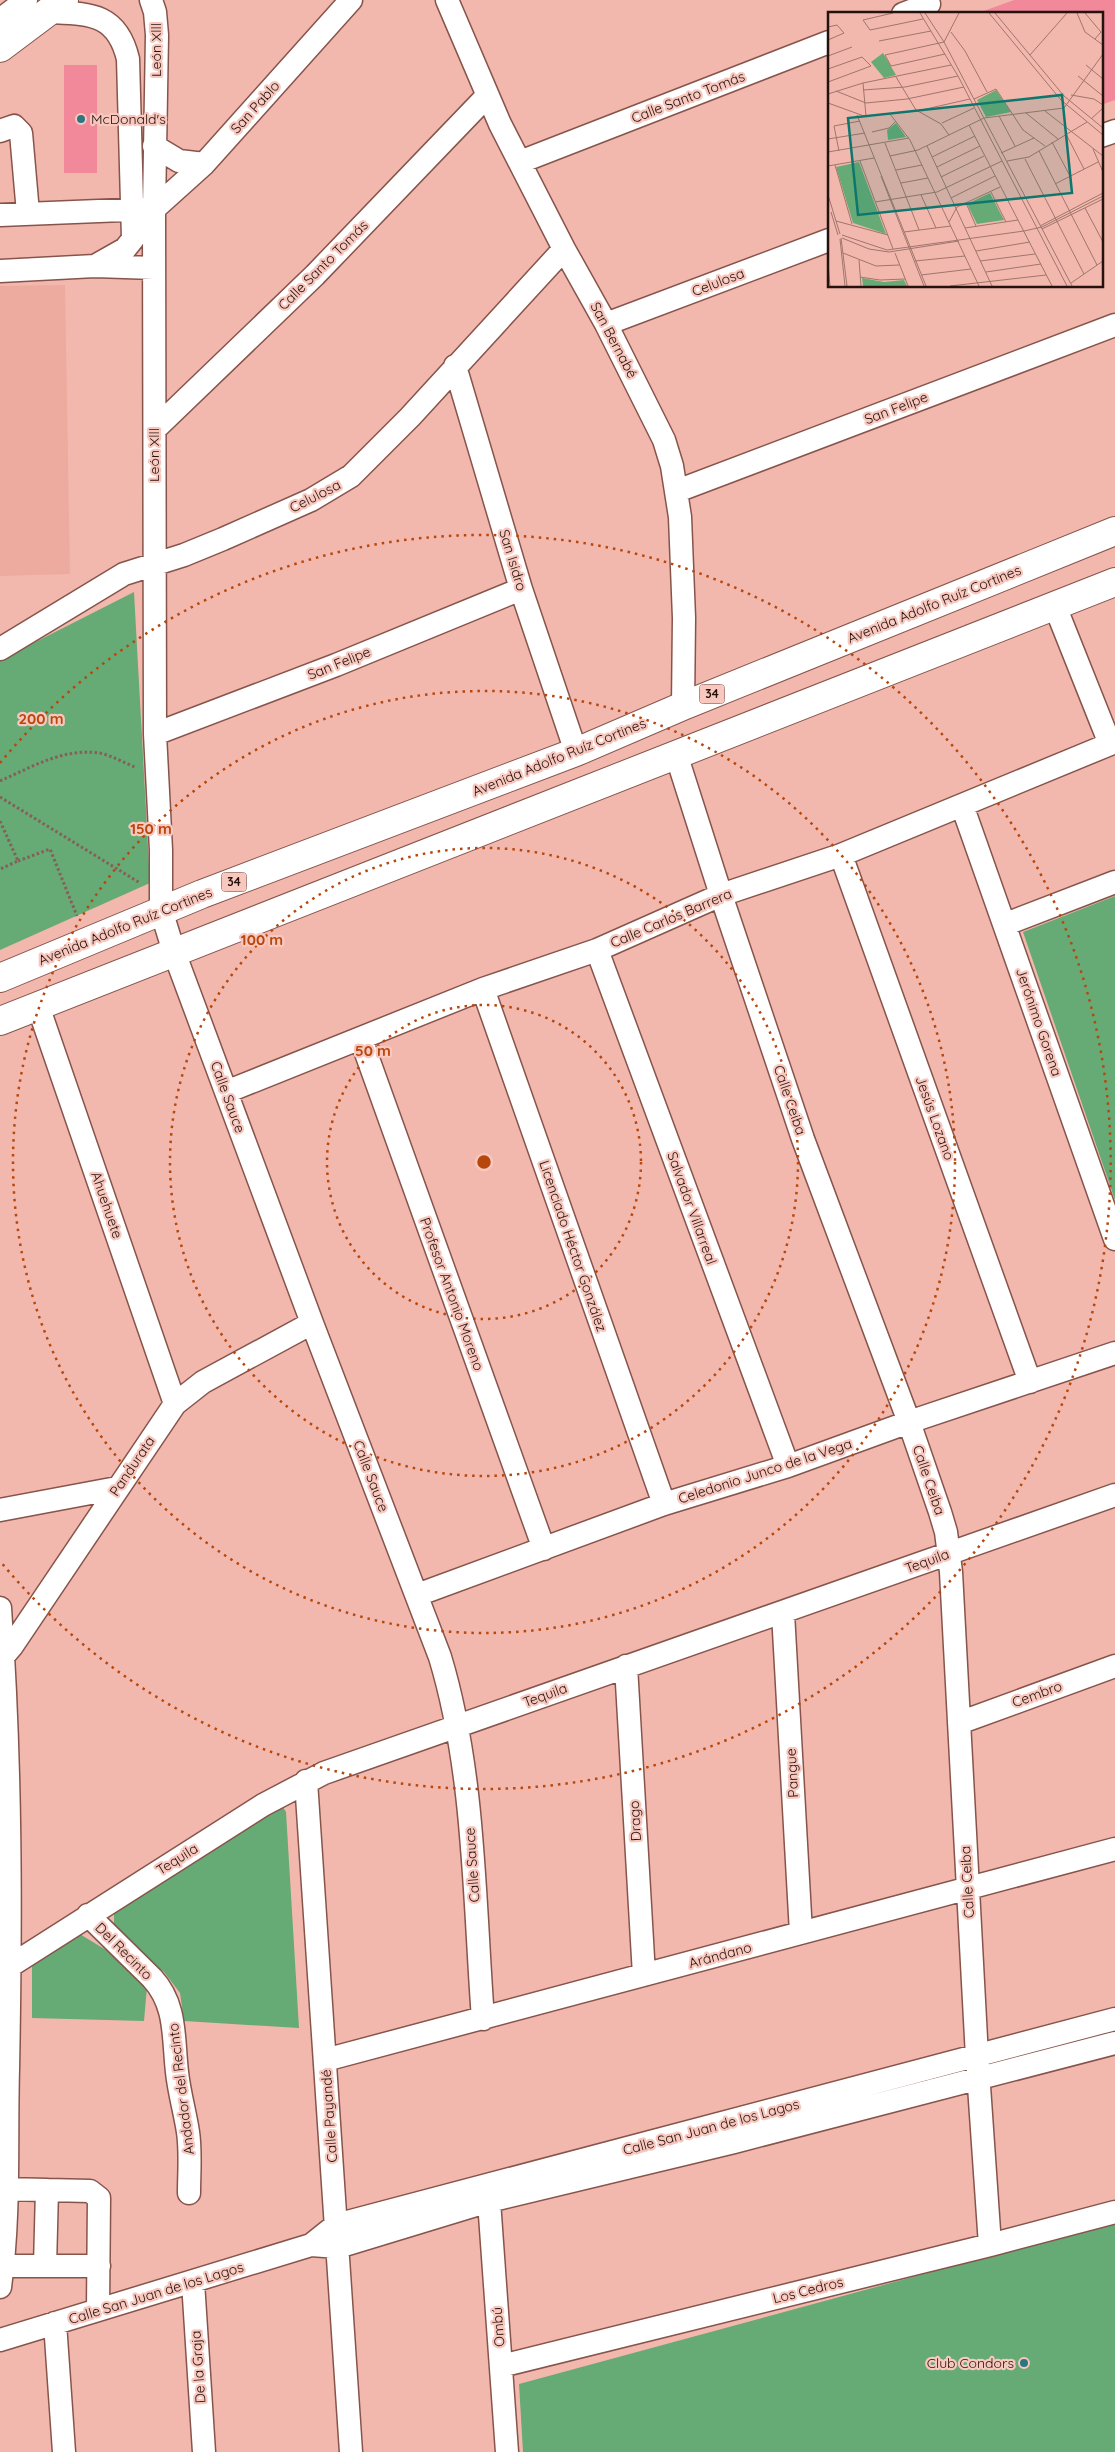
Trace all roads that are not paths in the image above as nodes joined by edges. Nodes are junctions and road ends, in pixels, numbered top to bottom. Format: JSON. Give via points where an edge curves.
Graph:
{"nodes":[{"id":1,"x":5,"y":0,"type":"edge"},
{"id":2,"x":26,"y":0,"type":"edge"},
{"id":3,"x":152,"y":0,"type":"edge"},
{"id":4,"x":351,"y":0,"type":"edge"},
{"id":5,"x":447,"y":0,"type":"edge"},
{"id":6,"x":0,"y":4,"type":"edge"},
{"id":7,"x":57,"y":6,"type":"edge"},
{"id":8,"x":930,"y":6,"type":"edge"},
{"id":9,"x":910,"y":12,"type":"edge"},
{"id":10,"x":0,"y":20,"type":"edge"},
{"id":11,"x":828,"y":42,"type":"edge"},
{"id":12,"x":0,"y":48,"type":"edge"},
{"id":13,"x":487,"y":96,"type":"junction"},
{"id":14,"x":0,"y":131,"type":"edge"},
{"id":15,"x":1115,"y":131,"type":"edge"},
{"id":16,"x":1102,"y":136,"type":"edge"},
{"id":17,"x":154,"y":146,"type":"junction"},
{"id":18,"x":520,"y":162,"type":"junction"},
{"id":19,"x":204,"y":164,"type":"junction"},
{"id":20,"x":143,"y":209,"type":"junction"},
{"id":21,"x":28,"y":213,"type":"junction"},
{"id":22,"x":0,"y":215,"type":"edge"},
{"id":23,"x":828,"y":240,"type":"edge"},
{"id":24,"x":564,"y":250,"type":"junction"},
{"id":25,"x":95,"y":266,"type":"junction"},
{"id":26,"x":154,"y":268,"type":"junction"},
{"id":27,"x":0,"y":271,"type":"edge"},
{"id":28,"x":606,"y":324,"type":"junction"},
{"id":29,"x":1115,"y":325,"type":"edge"},
{"id":30,"x":455,"y":366,"type":"junction"},
{"id":31,"x":155,"y":429,"type":"junction"},
{"id":32,"x":677,"y":491,"type":"junction"},
{"id":33,"x":1115,"y":531,"type":"edge"},
{"id":34,"x":154,"y":563,"type":"junction"},
{"id":35,"x":1115,"y":582,"type":"edge"},
{"id":36,"x":521,"y":589,"type":"junction"},
{"id":37,"x":1055,"y":606,"type":"junction"},
{"id":38,"x":0,"y":649,"type":"edge"},
{"id":39,"x":683,"y":706,"type":"junction"},
{"id":40,"x":155,"y":734,"type":"junction"},
{"id":41,"x":1113,"y":743,"type":"edge"},
{"id":42,"x":576,"y":752,"type":"junction"},
{"id":43,"x":676,"y":754,"type":"junction"},
{"id":44,"x":962,"y":805,"type":"junction"},
{"id":45,"x":841,"y":855,"type":"junction"},
{"id":46,"x":1115,"y":882,"type":"edge"},
{"id":47,"x":721,"y":895,"type":"junction"},
{"id":48,"x":161,"y":910,"type":"junction"},
{"id":49,"x":1006,"y":924,"type":"junction"},
{"id":50,"x":597,"y":950,"type":"junction"},
{"id":51,"x":174,"y":952,"type":"junction"},
{"id":52,"x":0,"y":978,"type":"edge"},
{"id":53,"x":483,"y":989,"type":"junction"},
{"id":54,"x":38,"y":1006,"type":"junction"},
{"id":55,"x":0,"y":1021,"type":"edge"},
{"id":56,"x":361,"y":1039,"type":"junction"},
{"id":57,"x":226,"y":1092,"type":"junction"},
{"id":58,"x":1113,"y":1225,"type":"edge"},
{"id":59,"x":312,"y":1323,"type":"junction"},
{"id":60,"x":1115,"y":1353,"type":"edge"},
{"id":61,"x":1030,"y":1382,"type":"junction"},
{"id":62,"x":176,"y":1404,"type":"junction"},
{"id":63,"x":909,"y":1422,"type":"junction"},
{"id":64,"x":788,"y":1466,"type":"junction"},
{"id":65,"x":117,"y":1488,"type":"junction"},
{"id":66,"x":1115,"y":1495,"type":"edge"},
{"id":67,"x":664,"y":1504,"type":"junction"},
{"id":68,"x":0,"y":1510,"type":"edge"},
{"id":69,"x":544,"y":1549,"type":"junction"},
{"id":70,"x":950,"y":1553,"type":"junction"},
{"id":71,"x":417,"y":1595,"type":"junction"},
{"id":72,"x":0,"y":1608,"type":"edge"},
{"id":73,"x":783,"y":1613,"type":"junction"},
{"id":74,"x":2,"y":1658,"type":"edge"},
{"id":75,"x":626,"y":1666,"type":"junction"},
{"id":76,"x":1115,"y":1666,"type":"edge"},
{"id":77,"x":959,"y":1723,"type":"junction"},
{"id":78,"x":458,"y":1727,"type":"junction"},
{"id":79,"x":306,"y":1781,"type":"junction"},
{"id":80,"x":1115,"y":1849,"type":"edge"},
{"id":81,"x":967,"y":1889,"type":"junction"},
{"id":82,"x":88,"y":1915,"type":"junction"},
{"id":83,"x":801,"y":1933,"type":"junction"},
{"id":84,"x":10,"y":1966,"type":"junction"},
{"id":85,"x":644,"y":1975,"type":"junction"},
{"id":86,"x":161,"y":1988,"type":"joint"},
{"id":87,"x":483,"y":2019,"type":"junction"},
{"id":88,"x":1115,"y":2019,"type":"edge"},
{"id":89,"x":1115,"y":2043,"type":"edge"},
{"id":90,"x":325,"y":2060,"type":"junction"},
{"id":91,"x":978,"y":2067,"type":"junction"},
{"id":92,"x":5,"y":2189,"type":"junction"},
{"id":93,"x":48,"y":2190,"type":"junction"},
{"id":94,"x":189,"y":2193,"type":"dead end"},
{"id":95,"x":489,"y":2201,"type":"junction"},
{"id":96,"x":1115,"y":2212,"type":"edge"},
{"id":97,"x":337,"y":2236,"type":"junction"},
{"id":98,"x":990,"y":2245,"type":"junction"},
{"id":99,"x":2,"y":2261,"type":"edge"},
{"id":100,"x":45,"y":2266,"type":"junction"},
{"id":101,"x":99,"y":2266,"type":"junction"},
{"id":102,"x":193,"y":2282,"type":"junction"},
{"id":103,"x":98,"y":2310,"type":"junction"},
{"id":104,"x":56,"y":2323,"type":"junction"},
{"id":105,"x":0,"y":2340,"type":"edge"},
{"id":106,"x":501,"y":2366,"type":"junction"},
{"id":107,"x":64,"y":2452,"type":"edge"},
{"id":108,"x":204,"y":2452,"type":"edge"},
{"id":109,"x":351,"y":2452,"type":"edge"},
{"id":110,"x":507,"y":2452,"type":"edge"}],
"edges":[{"from":1,"to":6,"type":"street"},
{"from":2,"to":10,"type":"street"},
{"from":3,"to":17,"type":"street","name":"León Xlll","via":[[156,12]]},
{"from":4,"to":19,"type":"street","name":"San Pablo"},
{"from":5,"to":13,"type":"street","name":"San Bernabé"},
{"from":7,"to":12,"type":"main road"},
{"from":7,"to":20,"type":"street","via":[[100,17],[120,36],[128,59]]},
{"from":8,"to":9,"type":"street"},
{"from":11,"to":18,"type":"street","name":"Calle Santo Tomás"},
{"from":13,"to":18,"type":"street","name":"San Bernabé"},
{"from":13,"to":31,"type":"street","name":"Calle Santo Tomás","via":[[315,276]]},
{"from":14,"to":21,"type":"street","via":[[14,126],[21,133]]},
{"from":15,"to":16,"type":"street"},
{"from":17,"to":19,"type":"street","via":[[179,161]]},
{"from":17,"to":20,"type":"street","name":"León Xlll"},
{"from":18,"to":24,"type":"street","name":"San Bernabé"},
{"from":19,"to":20,"type":"street","name":"San Pablo"},
{"from":20,"to":21,"type":"street"},
{"from":20,"to":25,"type":"street","via":[[130,244]]},
{"from":20,"to":26,"type":"street","name":"León Xlll"},
{"from":21,"to":22,"type":"street"},
{"from":23,"to":28,"type":"street","name":"Celulosa"},
{"from":24,"to":28,"type":"street","name":"San Bernabé"},
{"from":24,"to":30,"type":"street","name":"Celulosa"},
{"from":25,"to":26,"type":"street"},
{"from":25,"to":27,"type":"street"},
{"from":26,"to":31,"type":"street","name":"León Xlll"},
{"from":28,"to":32,"type":"street","name":"San Bernabé","via":[[664,440]]},
{"from":29,"to":32,"type":"street","name":"San Felipe"},
{"from":30,"to":34,"type":"street","name":"Celulosa","via":[[370,460],[332,489],[223,539]]},
{"from":30,"to":36,"type":"street","name":"San Isidro"},
{"from":31,"to":34,"type":"street","name":"León Xlll"},
{"from":32,"to":39,"type":"street","name":"San Bernabé","via":[[684,618]]},
{"from":33,"to":39,"type":"main road","name":"Avenida Adolfo Ruíz Cortines","number":"34"},
{"from":34,"to":38,"type":"street","name":"Celulosa","via":[[105,584]]},
{"from":34,"to":40,"type":"street","name":"León Xlll"},
{"from":35,"to":37,"type":"main road"},
{"from":36,"to":40,"type":"street","name":"San Felipe","via":[[336,665]]},
{"from":36,"to":42,"type":"street","name":"San Isidro"},
{"from":37,"to":41,"type":"street"},
{"from":37,"to":43,"type":"main road"},
{"from":39,"to":42,"type":"main road","name":"Avenida Adolfo Ruíz Cortines","number":"34"},
{"from":40,"to":48,"type":"street","name":"León Xlll","via":[[162,860]]},
{"from":41,"to":44,"type":"street","name":"Calle Carlos Barrera"},
{"from":42,"to":48,"type":"main road","name":"Avenida Adolfo Ruíz Cortines","number":"34"},
{"from":43,"to":47,"type":"street","name":"Calle Ceiba"},
{"from":43,"to":51,"type":"main road"},
{"from":44,"to":45,"type":"street","name":"Calle Carlos Barrera"},
{"from":44,"to":49,"type":"street","name":"Jerónimo Gorena"},
{"from":45,"to":47,"type":"street","name":"Calle Carlos Barrera"},
{"from":45,"to":61,"type":"street","name":"Jesús Lozano"},
{"from":46,"to":49,"type":"street"},
{"from":47,"to":50,"type":"street","name":"Calle Carlos Barrera"},
{"from":47,"to":63,"type":"street","name":"Calle Ceiba","via":[[803,1139]]},
{"from":48,"to":51,"type":"street","name":"Calle Sauce"},
{"from":48,"to":52,"type":"main road","name":"Avenida Adolfo Ruíz Cortines","number":"34"},
{"from":49,"to":58,"type":"street","name":"Jerónimo Gorena"},
{"from":50,"to":53,"type":"street","name":"Calle Carlos Barrera"},
{"from":50,"to":64,"type":"street","name":"Salvador Villarreal"},
{"from":51,"to":54,"type":"main road"},
{"from":51,"to":57,"type":"street","name":"Calle Sauce"},
{"from":53,"to":56,"type":"street","name":"Calle Carlos Barrera"},
{"from":53,"to":67,"type":"street","name":"Licenciado Héctor González"},
{"from":54,"to":55,"type":"main road"},
{"from":54,"to":62,"type":"street","name":"Ahuehuete"},
{"from":56,"to":57,"type":"street","name":"Calle Carlos Barrera"},
{"from":56,"to":69,"type":"street","name":"Profesor Antonio Moreno"},
{"from":57,"to":59,"type":"street","name":"Calle Sauce"},
{"from":59,"to":62,"type":"street","name":"Pandurata","via":[[203,1382]]},
{"from":59,"to":71,"type":"street","name":"Calle Sauce"},
{"from":60,"to":61,"type":"street","name":"Celedonio Junco de la Vega"},
{"from":61,"to":63,"type":"street","name":"Celedonio Junco de la Vega"},
{"from":62,"to":65,"type":"street","name":"Pandurata"},
{"from":63,"to":64,"type":"street","name":"Celedonio Junco de la Vega"},
{"from":63,"to":70,"type":"street","name":"Calle Ceiba","via":[[940,1512]]},
{"from":64,"to":67,"type":"street","name":"Celedonio Junco de la Vega"},
{"from":65,"to":68,"type":"street"},
{"from":65,"to":74,"type":"street","name":"Pandurata"},
{"from":66,"to":70,"type":"street","name":"Tequila"},
{"from":67,"to":69,"type":"street","name":"Celedonio Junco de la Vega"},
{"from":69,"to":71,"type":"street","name":"Celedonio Junco de la Vega"},
{"from":70,"to":73,"type":"street","name":"Tequila"},
{"from":70,"to":77,"type":"street","name":"Calle Ceiba"},
{"from":71,"to":78,"type":"street","name":"Calle Sauce","via":[[452,1694]]},
{"from":72,"to":74,"type":"street"},
{"from":73,"to":75,"type":"street","name":"Tequila"},
{"from":73,"to":83,"type":"street","name":"Pangue"},
{"from":74,"to":84,"type":"street"},
{"from":75,"to":78,"type":"street","name":"Tequila"},
{"from":75,"to":85,"type":"street","name":"Drago"},
{"from":76,"to":77,"type":"street","name":"Cembro"},
{"from":77,"to":81,"type":"street","name":"Calle Ceiba"},
{"from":78,"to":79,"type":"street","name":"Tequila"},
{"from":78,"to":87,"type":"street","name":"Calle Sauce","via":[[468,1814]]},
{"from":79,"to":82,"type":"street","name":"Tequila"},
{"from":79,"to":90,"type":"street","name":"Calle Payandé"},
{"from":80,"to":81,"type":"street","name":"Arándano"},
{"from":81,"to":83,"type":"street","name":"Arándano"},
{"from":81,"to":91,"type":"street","name":"Calle Ceiba"},
{"from":82,"to":84,"type":"street","name":"Tequila"},
{"from":82,"to":86,"type":"street","name":"Del Recinto"},
{"from":83,"to":85,"type":"street","name":"Arándano"},
{"from":84,"to":92,"type":"street"},
{"from":85,"to":87,"type":"street","name":"Arándano"},
{"from":86,"to":94,"type":"street","name":"Andador del Recinto","via":[[172,2016],[177,2072],[189,2134]]},
{"from":87,"to":90,"type":"street","name":"Arándano"},
{"from":88,"to":91,"type":"street","name":"Calle San Juan de los Lagos"},
{"from":89,"to":91,"type":"street","name":"Calle San Juan de los Lagos"},
{"from":90,"to":97,"type":"street","name":"Calle Payandé"},
{"from":91,"to":95,"type":"street","name":"Calle San Juan de los Lagos","via":[[734,2142]]},
{"from":91,"to":97,"type":"street","name":"Calle San Juan de los Lagos"},
{"from":91,"to":98,"type":"street","name":"Calle Ceiba"},
{"from":92,"to":93,"type":"street"},
{"from":92,"to":99,"type":"street"},
{"from":93,"to":100,"type":"street"},
{"from":93,"to":101,"type":"street","via":[[90,2191],[99,2198]]},
{"from":95,"to":97,"type":"street","name":"Calle San Juan de los Lagos"},
{"from":95,"to":106,"type":"street","name":"Ombú"},
{"from":96,"to":98,"type":"street","name":"Los Cedros"},
{"from":97,"to":102,"type":"street","name":"Calle San Juan de los Lagos"},
{"from":97,"to":109,"type":"street","name":"Calle Payandé"},
{"from":98,"to":106,"type":"street","name":"Los Cedros"},
{"from":99,"to":100,"type":"street"},
{"from":100,"to":101,"type":"street"},
{"from":101,"to":103,"type":"street"},
{"from":102,"to":103,"type":"street","name":"Calle San Juan de los Lagos"},
{"from":102,"to":108,"type":"street","name":"De la Graja"},
{"from":103,"to":104,"type":"street","name":"Calle San Juan de los Lagos"},
{"from":104,"to":105,"type":"street","name":"Calle San Juan de los Lagos"},
{"from":104,"to":107,"type":"street"},
{"from":106,"to":110,"type":"street","name":"Ombú"}]}
